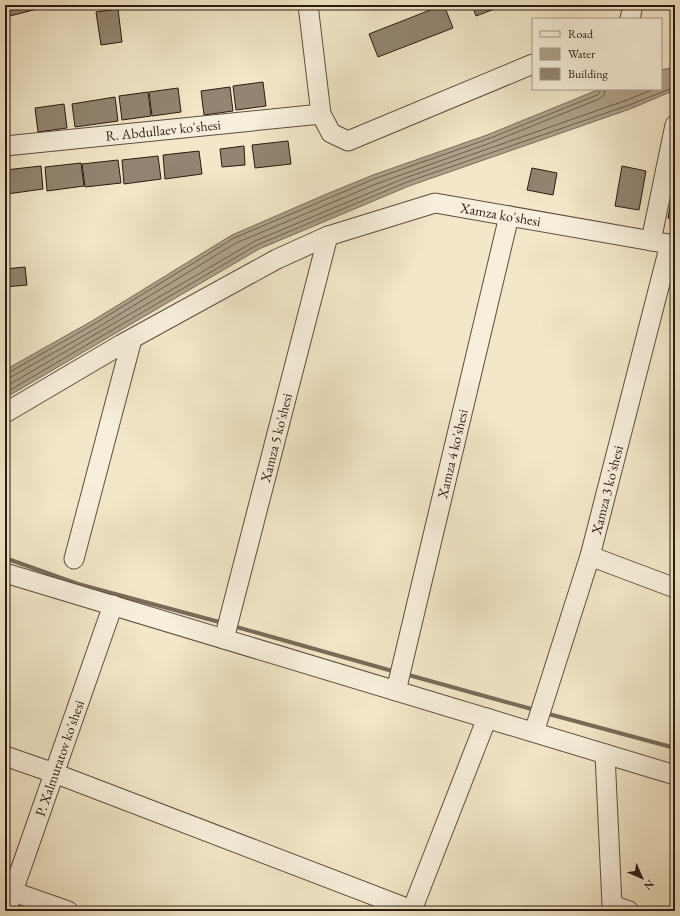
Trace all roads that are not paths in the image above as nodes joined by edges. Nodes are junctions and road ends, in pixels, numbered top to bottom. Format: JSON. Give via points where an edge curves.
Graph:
{"nodes":[{"id":1,"x":308,"y":5,"type":"edge"},
{"id":2,"x":633,"y":5,"type":"edge"},
{"id":3,"x":630,"y":18,"type":"edge"},
{"id":4,"x":532,"y":64,"type":"edge"},
{"id":5,"x":321,"y":114,"type":"junction"},
{"id":6,"x":675,"y":125,"type":"edge"},
{"id":7,"x":5,"y":146,"type":"edge"},
{"id":8,"x":509,"y":216,"type":"junction"},
{"id":9,"x":328,"y":236,"type":"junction"},
{"id":10,"x":650,"y":240,"type":"junction"},
{"id":11,"x":672,"y":244,"type":"edge"},
{"id":12,"x":132,"y":339,"type":"junction"},
{"id":13,"x":5,"y":413,"type":"edge"},
{"id":14,"x":590,"y":556,"type":"junction"},
{"id":15,"x":74,"y":559,"type":"dead end"},
{"id":16,"x":5,"y":573,"type":"edge"},
{"id":17,"x":675,"y":588,"type":"edge"},
{"id":18,"x":112,"y":605,"type":"junction"},
{"id":19,"x":224,"y":639,"type":"junction"},
{"id":20,"x":396,"y":691,"type":"junction"},
{"id":21,"x":487,"y":718,"type":"junction"},
{"id":22,"x":534,"y":732,"type":"junction"},
{"id":23,"x":605,"y":754,"type":"junction"},
{"id":24,"x":5,"y":756,"type":"edge"},
{"id":25,"x":54,"y":773,"type":"junction"},
{"id":26,"x":675,"y":775,"type":"edge"},
{"id":27,"x":9,"y":890,"type":"edge"},
{"id":28,"x":6,"y":911,"type":"edge"},
{"id":29,"x":68,"y":911,"type":"edge"},
{"id":30,"x":629,"y":911,"type":"edge"}],
"edges":[{"from":1,"to":5,"type":"street"},
{"from":2,"to":3,"type":"street"},
{"from":4,"to":5,"type":"street","via":[[348,141],[331,133]]},
{"from":5,"to":7,"type":"street","name":"R. Abdullaev ko'shesi"},
{"from":6,"to":10,"type":"street"},
{"from":8,"to":9,"type":"street","name":"Xamza ko'shesi","via":[[435,203]]},
{"from":8,"to":10,"type":"street","name":"Xamza ko'shesi"},
{"from":8,"to":20,"type":"street","name":"Xamza 4 ko'shesi"},
{"from":9,"to":12,"type":"street","name":"Xamza ko'shesi","via":[[277,259]]},
{"from":9,"to":19,"type":"street","name":"Xamza 5 ko'shesi"},
{"from":10,"to":11,"type":"street","name":"Xamza ko'shesi"},
{"from":11,"to":14,"type":"street","name":"Xamza 3 ko'shesi"},
{"from":12,"to":13,"type":"street","name":"Xamza ko'shesi"},
{"from":12,"to":15,"type":"street"},
{"from":14,"to":17,"type":"street"},
{"from":14,"to":22,"type":"street","name":"Xamza 3 ko'shesi"},
{"from":16,"to":18,"type":"street"},
{"from":18,"to":19,"type":"street"},
{"from":18,"to":25,"type":"street","name":"P. Xalmuratov ko'shesi"},
{"from":19,"to":20,"type":"street"},
{"from":20,"to":21,"type":"street"},
{"from":21,"to":22,"type":"street"},
{"from":21,"to":25,"type":"street","via":[[412,910]]},
{"from":22,"to":23,"type":"street"},
{"from":23,"to":26,"type":"street"},
{"from":23,"to":30,"type":"street","via":[[612,905]]},
{"from":24,"to":25,"type":"street"},
{"from":25,"to":27,"type":"street","name":"P. Xalmuratov ko'shesi"},
{"from":27,"to":28,"type":"street","name":"P. Xalmuratov ko'shesi"},
{"from":27,"to":29,"type":"street"}]}
